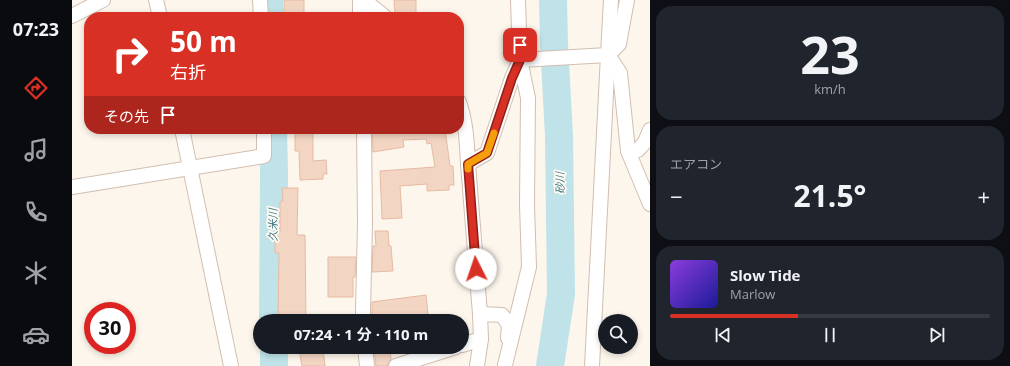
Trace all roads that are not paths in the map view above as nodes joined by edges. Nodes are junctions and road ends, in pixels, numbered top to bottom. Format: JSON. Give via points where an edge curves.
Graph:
{"nodes":[{"id":1,"x":103,"y":0,"type":"edge"},
{"id":2,"x":156,"y":0,"type":"edge"},
{"id":3,"x":260,"y":0,"type":"edge"},
{"id":4,"x":360,"y":0,"type":"edge"},
{"id":5,"x":364,"y":0,"type":"edge"},
{"id":6,"x":518,"y":0,"type":"edge"},
{"id":7,"x":611,"y":0,"type":"edge"},
{"id":8,"x":628,"y":0,"type":"edge"},
{"id":9,"x":159,"y":12,"type":"edge"},
{"id":10,"x":261,"y":12,"type":"edge"},
{"id":11,"x":360,"y":12,"type":"edge"},
{"id":12,"x":379,"y":12,"type":"edge"},
{"id":13,"x":72,"y":16,"type":"edge"},
{"id":14,"x":608,"y":55,"type":"junction"},
{"id":15,"x":520,"y":60,"type":"junction"},
{"id":16,"x":464,"y":123,"type":"edge"},
{"id":17,"x":650,"y":130,"type":"edge"},
{"id":18,"x":183,"y":134,"type":"edge"},
{"id":19,"x":264,"y":134,"type":"edge"},
{"id":20,"x":364,"y":134,"type":"edge"},
{"id":21,"x":628,"y":151,"type":"junction"},
{"id":22,"x":468,"y":164,"type":"junction"},
{"id":23,"x":190,"y":168,"type":"junction"},
{"id":24,"x":72,"y":187,"type":"edge"},
{"id":25,"x":650,"y":204,"type":"edge"},
{"id":26,"x":363,"y":314,"type":"edge"},
{"id":27,"x":480,"y":314,"type":"junction"},
{"id":28,"x":481,"y":339,"type":"junction"},
{"id":29,"x":469,"y":343,"type":"edge"},
{"id":30,"x":366,"y":354,"type":"edge"},
{"id":31,"x":434,"y":354,"type":"edge"},
{"id":32,"x":231,"y":366,"type":"edge"},
{"id":33,"x":367,"y":366,"type":"edge"},
{"id":34,"x":396,"y":366,"type":"edge"},
{"id":35,"x":477,"y":366,"type":"edge"},
{"id":36,"x":505,"y":366,"type":"edge"},
{"id":37,"x":592,"y":366,"type":"edge"}],
"edges":[{"from":1,"to":13,"type":"street"},
{"from":2,"to":9,"type":"street"},
{"from":3,"to":10,"type":"street"},
{"from":4,"to":11,"type":"street"},
{"from":5,"to":12,"type":"street"},
{"from":6,"to":15,"type":"street"},
{"from":7,"to":14,"type":"street"},
{"from":8,"to":14,"type":"street","via":[[619,44]]},
{"from":14,"to":15,"type":"street"},
{"from":14,"to":21,"type":"street","via":[[620,73]]},
{"from":14,"to":37,"type":"street"},
{"from":15,"to":22,"type":"street","via":[[487,153]]},
{"from":15,"to":36,"type":"street","via":[[528,98],[529,267]]},
{"from":16,"to":22,"type":"street"},
{"from":17,"to":21,"type":"street","via":[[638,150]]},
{"from":18,"to":23,"type":"street"},
{"from":19,"to":23,"type":"street","via":[[264,156]]},
{"from":20,"to":26,"type":"street"},
{"from":21,"to":25,"type":"street"},
{"from":22,"to":27,"type":"street"},
{"from":23,"to":24,"type":"street"},
{"from":23,"to":32,"type":"street"},
{"from":27,"to":28,"type":"street"},
{"from":27,"to":36,"type":"street","via":[[502,315],[509,325]]},
{"from":28,"to":29,"type":"street"},
{"from":28,"to":35,"type":"street"},
{"from":30,"to":33,"type":"street"},
{"from":31,"to":34,"type":"street"}]}
